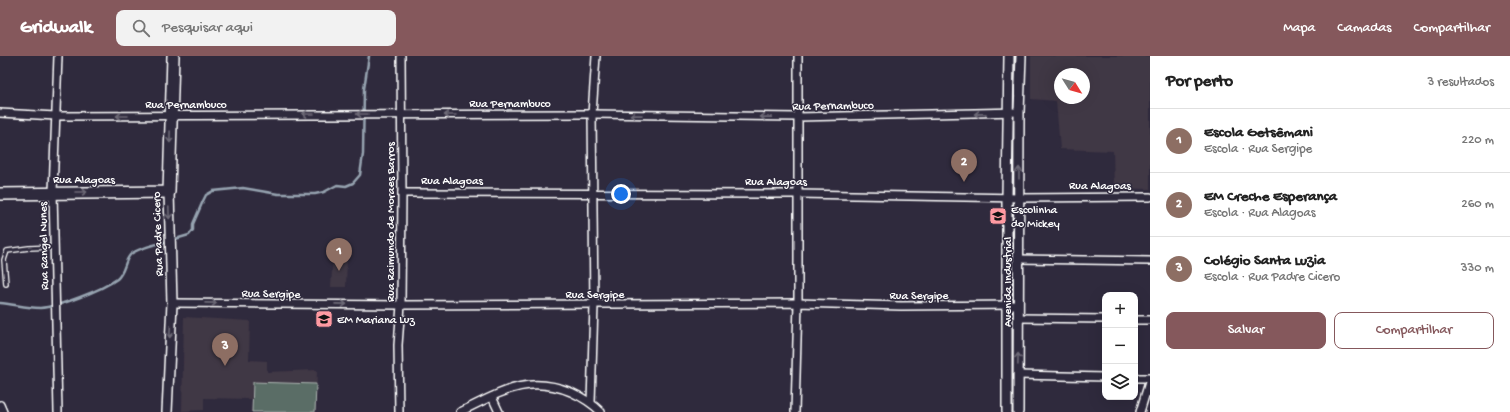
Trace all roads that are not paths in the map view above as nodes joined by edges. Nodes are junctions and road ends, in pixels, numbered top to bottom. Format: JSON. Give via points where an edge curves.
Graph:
{"nodes":[{"id":1,"x":58,"y":56,"type":"edge"},
{"id":2,"x":173,"y":56,"type":"edge"},
{"id":3,"x":401,"y":56,"type":"edge"},
{"id":4,"x":596,"y":56,"type":"edge"},
{"id":5,"x":798,"y":56,"type":"edge"},
{"id":6,"x":1009,"y":56,"type":"edge"},
{"id":7,"x":1021,"y":56,"type":"edge"},
{"id":8,"x":1019,"y":112,"type":"junction"},
{"id":9,"x":0,"y":113,"type":"edge"},
{"id":10,"x":1008,"y":113,"type":"junction"},
{"id":11,"x":592,"y":114,"type":"junction"},
{"id":12,"x":401,"y":115,"type":"junction"},
{"id":13,"x":56,"y":116,"type":"junction"},
{"id":14,"x":170,"y":116,"type":"junction"},
{"id":15,"x":798,"y":117,"type":"junction"},
{"id":16,"x":53,"y":192,"type":"junction"},
{"id":17,"x":169,"y":192,"type":"junction"},
{"id":18,"x":402,"y":193,"type":"junction"},
{"id":19,"x":0,"y":194,"type":"edge"},
{"id":20,"x":592,"y":194,"type":"junction"},
{"id":21,"x":798,"y":194,"type":"junction"},
{"id":22,"x":1007,"y":197,"type":"junction"},
{"id":23,"x":1150,"y":197,"type":"edge"},
{"id":24,"x":1020,"y":198,"type":"junction"},
{"id":25,"x":53,"y":247,"type":"junction"},
{"id":26,"x":1018,"y":258,"type":"junction"},
{"id":27,"x":1150,"y":261,"type":"edge"},
{"id":28,"x":6,"y":284,"type":"dead end"},
{"id":29,"x":172,"y":303,"type":"junction"},
{"id":30,"x":798,"y":303,"type":"junction"},
{"id":31,"x":401,"y":305,"type":"junction"},
{"id":32,"x":594,"y":305,"type":"junction"},
{"id":33,"x":1018,"y":305,"type":"junction"},
{"id":34,"x":1007,"y":306,"type":"junction"},
{"id":35,"x":1018,"y":318,"type":"junction"},
{"id":36,"x":1102,"y":319,"type":"edge"},
{"id":37,"x":1138,"y":320,"type":"edge"},
{"id":38,"x":1150,"y":320,"type":"edge"},
{"id":39,"x":1018,"y":375,"type":"junction"},
{"id":40,"x":1102,"y":377,"type":"edge"},
{"id":41,"x":1138,"y":378,"type":"edge"},
{"id":42,"x":1150,"y":378,"type":"edge"},
{"id":43,"x":492,"y":397,"type":"junction"},
{"id":44,"x":591,"y":402,"type":"junction"},
{"id":45,"x":0,"y":405,"type":"edge"},
{"id":46,"x":3,"y":412,"type":"edge"},
{"id":47,"x":58,"y":412,"type":"edge"},
{"id":48,"x":167,"y":412,"type":"edge"},
{"id":49,"x":399,"y":412,"type":"edge"},
{"id":50,"x":460,"y":412,"type":"edge"},
{"id":51,"x":499,"y":412,"type":"edge"},
{"id":52,"x":601,"y":412,"type":"edge"},
{"id":53,"x":796,"y":412,"type":"edge"},
{"id":54,"x":1008,"y":412,"type":"edge"},
{"id":55,"x":1018,"y":412,"type":"edge"},
{"id":56,"x":1140,"y":412,"type":"edge"}],
"edges":[{"from":1,"to":13,"type":"street","name":"Rua Rangel Nunes"},
{"from":2,"to":14,"type":"main road","name":"Rua Padre Cicero"},
{"from":3,"to":12,"type":"street","name":"Rua Raimundo de Moraes Barros"},
{"from":4,"to":11,"type":"street"},
{"from":5,"to":15,"type":"street"},
{"from":6,"to":10,"type":"street","name":"Avenida Industrial"},
{"from":7,"to":8,"type":"street","name":"Avenida Industrial"},
{"from":8,"to":10,"type":"street","name":"Rua Pernambuco"},
{"from":24,"to":8,"type":"street","name":"Avenida Industrial","one_way":true},
{"from":9,"to":13,"type":"street","name":"Rua Pernambuco"},
{"from":10,"to":15,"type":"street","name":"Rua Pernambuco","one_way":true},
{"from":10,"to":22,"type":"street","name":"Avenida Industrial"},
{"from":11,"to":12,"type":"street","name":"Rua Pernambuco","one_way":true},
{"from":15,"to":11,"type":"street","name":"Rua Pernambuco","one_way":true},
{"from":11,"to":20,"type":"street"},
{"from":12,"to":14,"type":"street","name":"Rua Pernambuco","one_way":true},
{"from":12,"to":18,"type":"street","name":"Rua Raimundo de Moraes Barros"},
{"from":14,"to":13,"type":"street","name":"Rua Pernambuco","one_way":true},
{"from":13,"to":16,"type":"street","name":"Rua Rangel Nunes"},
{"from":14,"to":17,"type":"main road","name":"Rua Padre Cicero","one_way":true},
{"from":15,"to":21,"type":"street"},
{"from":16,"to":17,"type":"main road","name":"Rua Alagoas","one_way":true},
{"from":16,"to":19,"type":"main road","name":"Rua Alagoas"},
{"from":16,"to":25,"type":"street","name":"Rua Rangel Nunes"},
{"from":17,"to":29,"type":"street","name":"Rua Padre Cicero","one_way":true},
{"from":18,"to":20,"type":"street","name":"Rua Alagoas"},
{"from":18,"to":31,"type":"street","name":"Rua Raimundo de Moraes Barros"},
{"from":20,"to":21,"type":"street","name":"Rua Alagoas"},
{"from":20,"to":32,"type":"street"},
{"from":21,"to":22,"type":"street","name":"Rua Alagoas"},
{"from":21,"to":30,"type":"street"},
{"from":22,"to":24,"type":"street","name":"Rua Alagoas"},
{"from":22,"to":34,"type":"street","name":"Avenida Industrial"},
{"from":23,"to":24,"type":"street","name":"Rua Alagoas"},
{"from":24,"to":26,"type":"street","name":"Avenida Industrial"},
{"from":25,"to":28,"type":"lane","via":[[7,251],[4,260]]},
{"from":25,"to":47,"type":"street","name":"Rua Rangel Nunes"},
{"from":26,"to":27,"type":"street"},
{"from":26,"to":33,"type":"street","name":"Avenida Industrial"},
{"from":29,"to":31,"type":"street","name":"Rua Sergipe","one_way":true},
{"from":29,"to":48,"type":"street","name":"Rua Padre Cicero","one_way":true},
{"from":30,"to":32,"type":"street","name":"Rua Sergipe"},
{"from":30,"to":34,"type":"street","name":"Rua Sergipe"},
{"from":30,"to":53,"type":"street"},
{"from":31,"to":32,"type":"street","name":"Rua Sergipe"},
{"from":31,"to":49,"type":"street","name":"Rua Raimundo de Moraes Barros","via":[[398,346]]},
{"from":32,"to":44,"type":"street"},
{"from":33,"to":34,"type":"street","name":"Rua Sergipe"},
{"from":33,"to":35,"type":"street","name":"Avenida Industrial"},
{"from":34,"to":54,"type":"street","name":"Avenida Industrial"},
{"from":35,"to":36,"type":"street"},
{"from":39,"to":35,"type":"street","name":"Avenida Industrial","one_way":true},
{"from":37,"to":38,"type":"street"},
{"from":39,"to":40,"type":"street"},
{"from":39,"to":55,"type":"street","name":"Avenida Industrial"},
{"from":41,"to":42,"type":"street"},
{"from":42,"to":56,"type":"street"},
{"from":43,"to":44,"type":"street","via":[[515,387],[538,384],[551,385]]},
{"from":43,"to":50,"type":"street"},
{"from":43,"to":51,"type":"street"},
{"from":44,"to":52,"type":"street"},
{"from":45,"to":46,"type":"street"}]}
